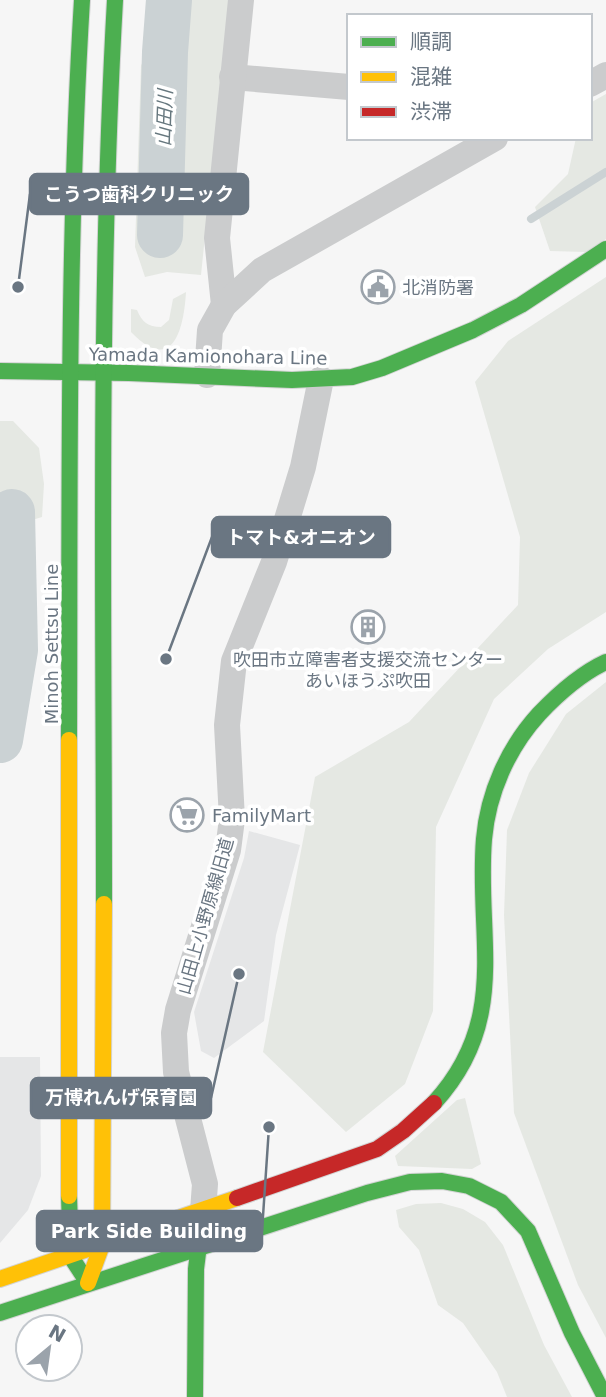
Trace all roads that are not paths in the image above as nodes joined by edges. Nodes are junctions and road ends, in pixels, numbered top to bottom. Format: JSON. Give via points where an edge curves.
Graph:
{"nodes":[{"id":1,"x":82,"y":0,"type":"edge"},
{"id":2,"x":115,"y":0,"type":"edge"},
{"id":3,"x":241,"y":0,"type":"edge"},
{"id":4,"x":232,"y":77,"type":"junction"},
{"id":5,"x":347,"y":87,"type":"edge"},
{"id":6,"x":491,"y":140,"type":"edge"},
{"id":7,"x":606,"y":249,"type":"edge"},
{"id":8,"x":224,"y":305,"type":"junction"},
{"id":9,"x":0,"y":371,"type":"edge"},
{"id":10,"x":71,"y":372,"type":"junction"},
{"id":11,"x":104,"y":372,"type":"junction"},
{"id":12,"x":206,"y":375,"type":"junction"},
{"id":13,"x":321,"y":379,"type":"junction"},
{"id":14,"x":606,"y":662,"type":"edge"},
{"id":15,"x":203,"y":1211,"type":"junction"},
{"id":16,"x":102,"y":1245,"type":"junction"},
{"id":17,"x":198,"y":1249,"type":"junction"},
{"id":18,"x":71,"y":1257,"type":"junction"},
{"id":19,"x":0,"y":1279,"type":"edge"},
{"id":20,"x":88,"y":1283,"type":"junction"},
{"id":21,"x":0,"y":1313,"type":"edge"},
{"id":22,"x":195,"y":1397,"type":"edge"},
{"id":23,"x":605,"y":1397,"type":"edge"}],
"edges":[{"from":1,"to":10,"type":"main road","name":"Minoh Settsu Line"},
{"from":2,"to":11,"type":"main road"},
{"from":3,"to":4,"type":"street"},
{"from":4,"to":5,"type":"street"},
{"from":4,"to":8,"type":"street","via":[[217,238]]},
{"from":6,"to":8,"type":"street","via":[[262,270]]},
{"from":7,"to":13,"type":"main road","name":"Yamada Kamionohara Line","via":[[521,305],[473,330],[383,368]]},
{"from":8,"to":12,"type":"street","via":[[210,330]]},
{"from":9,"to":10,"type":"main road","name":"Yamada Kamionohara Line"},
{"from":10,"to":11,"type":"main road","name":"Yamada Kamionohara Line"},
{"from":10,"to":18,"type":"main road","name":"Minoh Settsu Line"},
{"from":11,"to":12,"type":"main road","name":"Yamada Kamionohara Line"},
{"from":11,"to":16,"type":"main road"},
{"from":12,"to":13,"type":"main road","name":"Yamada Kamionohara Line"},
{"from":13,"to":15,"type":"street","name":"山田上小野原線旧道","via":[[303,467],[274,562],[234,661],[227,725],[232,820],[228,850],[174,1033],[176,1072],[205,1184]]},
{"from":14,"to":15,"type":"main road","via":[[564,690],[534,719],[498,777],[487,814],[483,856],[486,999],[462,1065],[439,1098],[379,1149]]},
{"from":15,"to":16,"type":"main road"},
{"from":15,"to":17,"type":"main road"},
{"from":16,"to":18,"type":"main road"},
{"from":16,"to":20,"type":"main road"},
{"from":17,"to":20,"type":"main road"},
{"from":17,"to":22,"type":"main road"},
{"from":17,"to":23,"type":"main road","via":[[410,1182],[468,1186],[501,1202],[528,1231]]},
{"from":18,"to":19,"type":"main road"},
{"from":18,"to":20,"type":"main road"},
{"from":20,"to":21,"type":"main road"}]}
